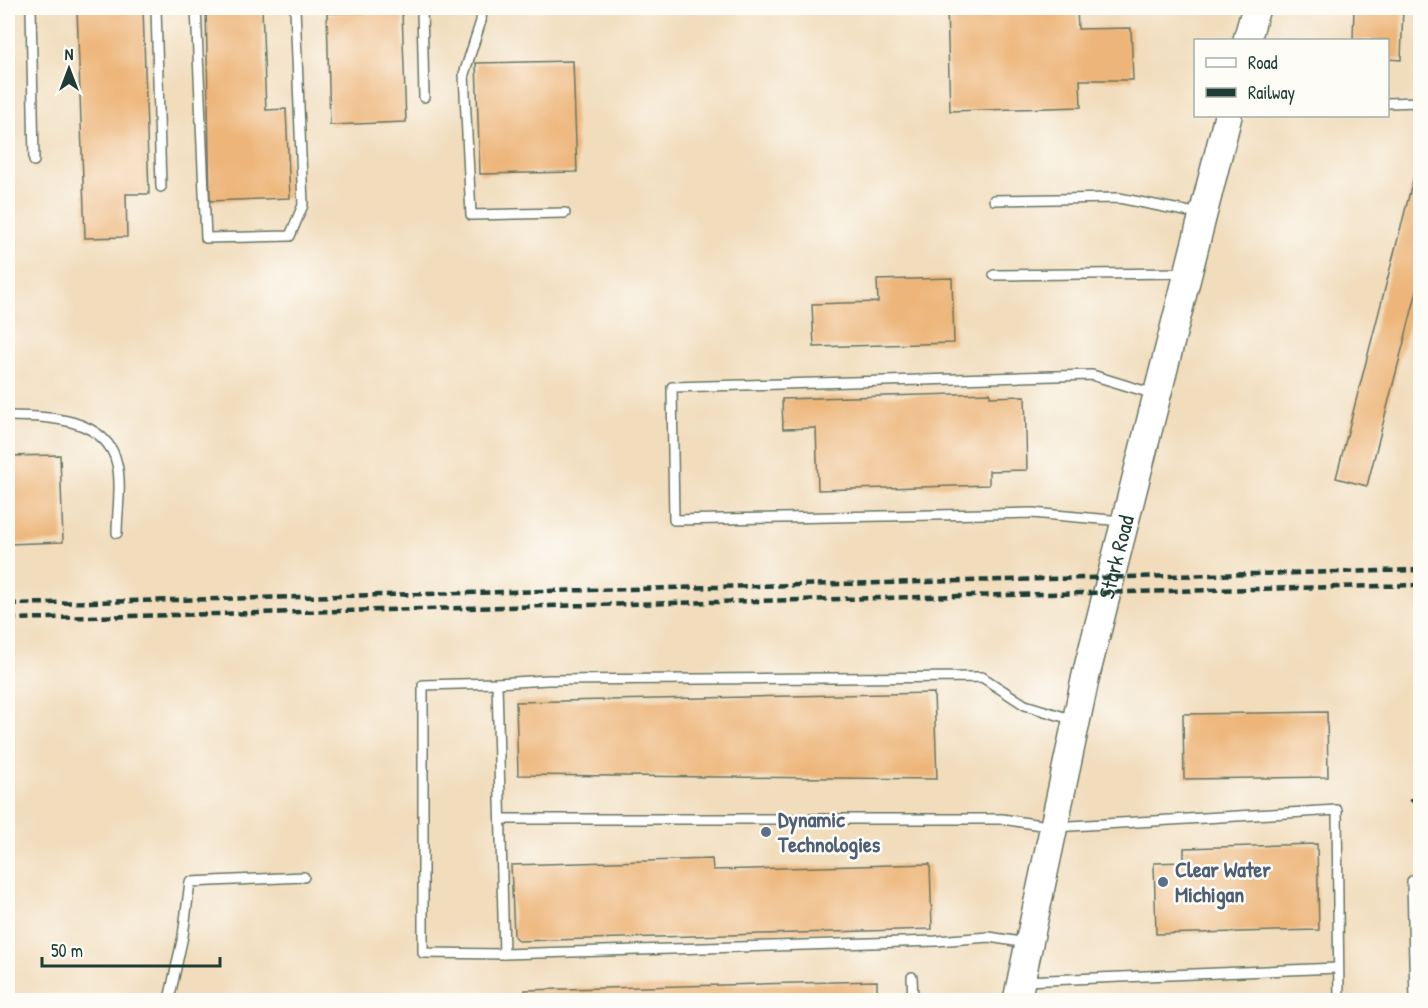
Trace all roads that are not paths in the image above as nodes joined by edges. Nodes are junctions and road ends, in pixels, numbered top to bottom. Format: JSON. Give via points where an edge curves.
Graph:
{"nodes":[{"id":1,"x":31,"y":8,"type":"edge"},
{"id":2,"x":156,"y":8,"type":"edge"},
{"id":3,"x":196,"y":8,"type":"edge"},
{"id":4,"x":295,"y":8,"type":"edge"},
{"id":5,"x":422,"y":8,"type":"edge"},
{"id":6,"x":482,"y":8,"type":"edge"},
{"id":7,"x":1252,"y":9,"type":"edge"},
{"id":8,"x":1247,"y":39,"type":"edge"},
{"id":9,"x":424,"y":97,"type":"dead end"},
{"id":10,"x":1420,"y":102,"type":"edge"},
{"id":11,"x":1389,"y":103,"type":"edge"},
{"id":12,"x":1228,"y":117,"type":"edge"},
{"id":13,"x":34,"y":161,"type":"dead end"},
{"id":14,"x":162,"y":187,"type":"dead end"},
{"id":15,"x":994,"y":200,"type":"dead end"},
{"id":16,"x":565,"y":213,"type":"dead end"},
{"id":17,"x":1202,"y":215,"type":"junction"},
{"id":18,"x":1187,"y":273,"type":"junction"},
{"id":19,"x":994,"y":275,"type":"dead end"},
{"id":20,"x":1156,"y":395,"type":"junction"},
{"id":21,"x":8,"y":416,"type":"edge"},
{"id":22,"x":1125,"y":521,"type":"junction"},
{"id":23,"x":117,"y":533,"type":"dead end"},
{"id":24,"x":497,"y":683,"type":"junction"},
{"id":25,"x":1076,"y":720,"type":"junction"},
{"id":26,"x":501,"y":819,"type":"junction"},
{"id":27,"x":1054,"y":827,"type":"junction"},
{"id":28,"x":304,"y":877,"type":"dead end"},
{"id":29,"x":1420,"y":881,"type":"edge"},
{"id":30,"x":1030,"y":943,"type":"junction"},
{"id":31,"x":504,"y":954,"type":"junction"},
{"id":32,"x":1338,"y":968,"type":"junction"},
{"id":33,"x":912,"y":977,"type":"dead end"},
{"id":34,"x":1019,"y":991,"type":"edge"},
{"id":35,"x":169,"y":1000,"type":"edge"},
{"id":36,"x":913,"y":1000,"type":"edge"},
{"id":37,"x":1339,"y":1000,"type":"edge"},
{"id":38,"x":1415,"y":1000,"type":"edge"}],
"edges":[{"from":1,"to":13,"type":"lane"},
{"from":2,"to":14,"type":"lane"},
{"from":3,"to":4,"type":"lane","via":[[206,238],[290,236],[303,205]]},
{"from":5,"to":9,"type":"lane"},
{"from":6,"to":16,"type":"lane","via":[[464,74],[471,215]]},
{"from":7,"to":8,"type":"street"},
{"from":10,"to":11,"type":"lane"},
{"from":12,"to":17,"type":"street","name":"Stark Road"},
{"from":15,"to":17,"type":"lane","via":[[1119,198]]},
{"from":17,"to":18,"type":"street","name":"Stark Road"},
{"from":18,"to":19,"type":"lane"},
{"from":18,"to":20,"type":"street","name":"Stark Road"},
{"from":20,"to":22,"type":"street","name":"Stark Road"},
{"from":20,"to":22,"type":"lane","via":[[1092,375],[672,387],[674,520],[1032,513]]},
{"from":21,"to":23,"type":"lane","via":[[49,416],[87,428],[109,443],[117,464]]},
{"from":22,"to":25,"type":"street","name":"Stark Road"},
{"from":24,"to":25,"type":"lane","via":[[982,677],[1025,705]]},
{"from":24,"to":26,"type":"lane"},
{"from":24,"to":31,"type":"lane","via":[[423,686],[423,952]]},
{"from":25,"to":27,"type":"street","name":"Stark Road"},
{"from":26,"to":27,"type":"lane","via":[[1002,819]]},
{"from":26,"to":31,"type":"lane"},
{"from":27,"to":30,"type":"street","name":"Stark Road"},
{"from":27,"to":32,"type":"lane","via":[[1337,810]]},
{"from":28,"to":35,"type":"lane","via":[[190,882]]},
{"from":29,"to":38,"type":"lane","via":[[1412,881]]},
{"from":30,"to":31,"type":"lane","via":[[988,938]]},
{"from":30,"to":34,"type":"street","name":"Stark Road"},
{"from":32,"to":34,"type":"lane"},
{"from":32,"to":37,"type":"lane"},
{"from":33,"to":36,"type":"lane"}]}
